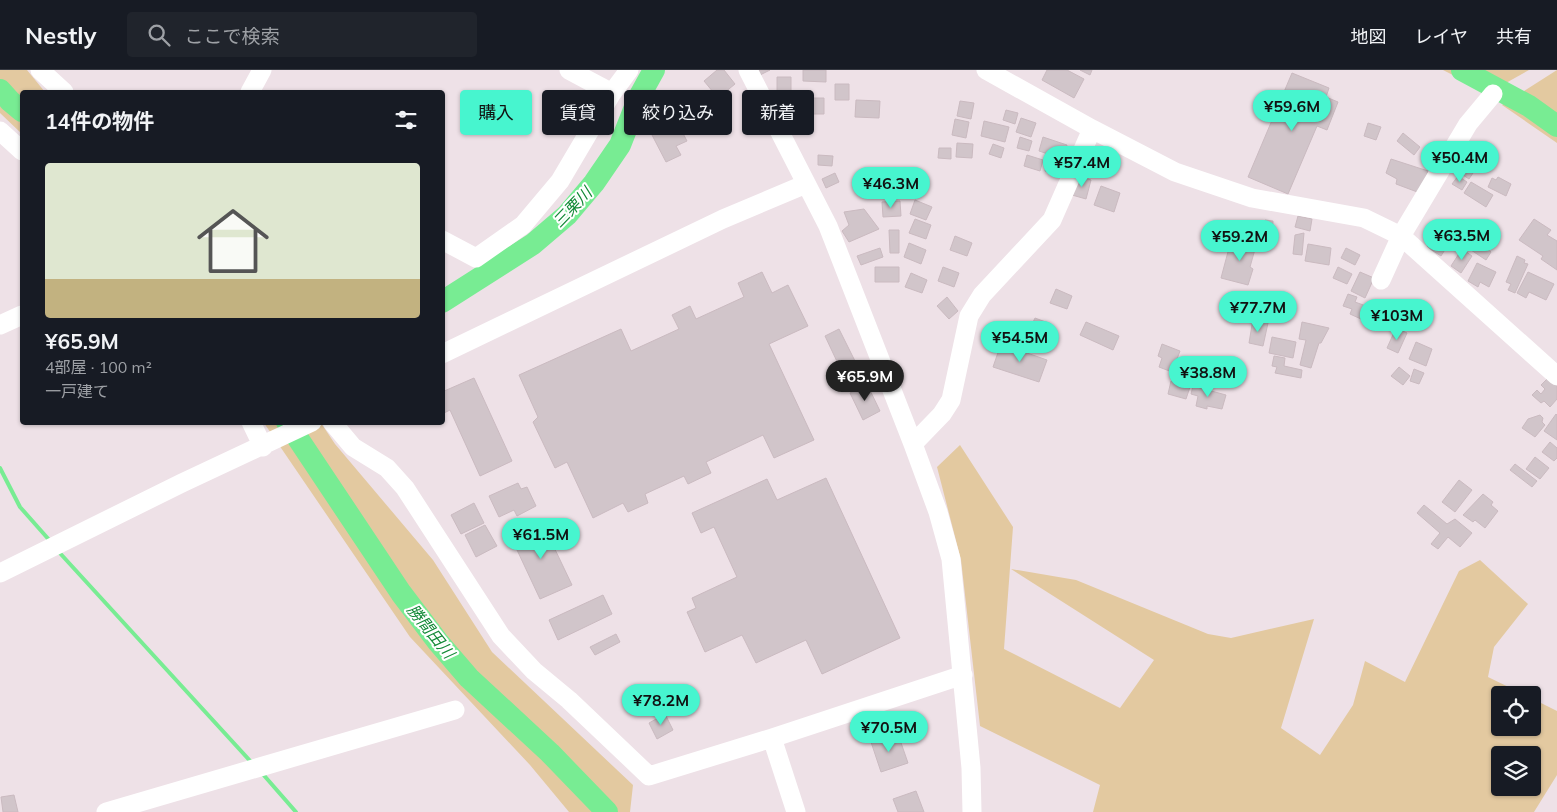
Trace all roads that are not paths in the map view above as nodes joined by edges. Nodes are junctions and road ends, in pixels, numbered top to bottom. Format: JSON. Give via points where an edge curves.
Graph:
{"nodes":[{"id":1,"x":40,"y":70,"type":"edge"},
{"id":2,"x":262,"y":70,"type":"edge"},
{"id":3,"x":569,"y":70,"type":"edge"},
{"id":4,"x":629,"y":70,"type":"edge"},
{"id":5,"x":748,"y":70,"type":"edge"},
{"id":6,"x":986,"y":70,"type":"edge"},
{"id":7,"x":62,"y":90,"type":"edge"},
{"id":8,"x":251,"y":90,"type":"edge"},
{"id":9,"x":606,"y":90,"type":"edge"},
{"id":10,"x":614,"y":90,"type":"edge"},
{"id":11,"x":1493,"y":94,"type":"dead end"},
{"id":12,"x":1092,"y":129,"type":"junction"},
{"id":13,"x":0,"y":131,"type":"edge"},
{"id":14,"x":587,"y":135,"type":"edge"},
{"id":15,"x":20,"y":149,"type":"edge"},
{"id":16,"x":806,"y":184,"type":"junction"},
{"id":17,"x":1401,"y":236,"type":"junction"},
{"id":18,"x":445,"y":242,"type":"edge"},
{"id":19,"x":1381,"y":280,"type":"dead end"},
{"id":20,"x":20,"y":315,"type":"edge"},
{"id":21,"x":0,"y":325,"type":"edge"},
{"id":22,"x":445,"y":353,"type":"edge"},
{"id":23,"x":1557,"y":376,"type":"edge"},
{"id":24,"x":253,"y":425,"type":"edge"},
{"id":25,"x":306,"y":425,"type":"edge"},
{"id":26,"x":335,"y":425,"type":"edge"},
{"id":27,"x":913,"y":444,"type":"junction"},
{"id":28,"x":266,"y":445,"type":"junction"},
{"id":29,"x":0,"y":573,"type":"edge"},
{"id":30,"x":964,"y":675,"type":"junction"},
{"id":31,"x":455,"y":710,"type":"dead end"},
{"id":32,"x":772,"y":738,"type":"junction"},
{"id":33,"x":106,"y":812,"type":"edge"},
{"id":34,"x":796,"y":812,"type":"edge"},
{"id":35,"x":972,"y":812,"type":"edge"}],
"edges":[{"from":1,"to":7,"type":"street"},
{"from":2,"to":8,"type":"street"},
{"from":3,"to":9,"type":"street"},
{"from":4,"to":10,"type":"street"},
{"from":5,"to":16,"type":"street"},
{"from":6,"to":12,"type":"street"},
{"from":11,"to":17,"type":"street","via":[[1468,124]]},
{"from":12,"to":17,"type":"street","via":[[1184,175],[1252,198],[1364,218]]},
{"from":12,"to":27,"type":"street","via":[[1052,220],[982,295],[969,316],[951,400]]},
{"from":13,"to":15,"type":"street"},
{"from":14,"to":18,"type":"street","via":[[560,181],[523,225],[476,258]]},
{"from":16,"to":22,"type":"street","via":[[723,219]]},
{"from":16,"to":27,"type":"street","via":[[828,226]]},
{"from":17,"to":19,"type":"street"},
{"from":17,"to":23,"type":"street"},
{"from":20,"to":21,"type":"street"},
{"from":24,"to":28,"type":"street"},
{"from":25,"to":28,"type":"street"},
{"from":26,"to":32,"type":"street","via":[[353,447],[386,468],[405,488],[501,636],[534,671],[649,776]]},
{"from":27,"to":30,"type":"street","via":[[952,559]]},
{"from":28,"to":29,"type":"street"},
{"from":30,"to":32,"type":"street"},
{"from":30,"to":35,"type":"street"},
{"from":31,"to":33,"type":"street"},
{"from":32,"to":34,"type":"street"}]}
